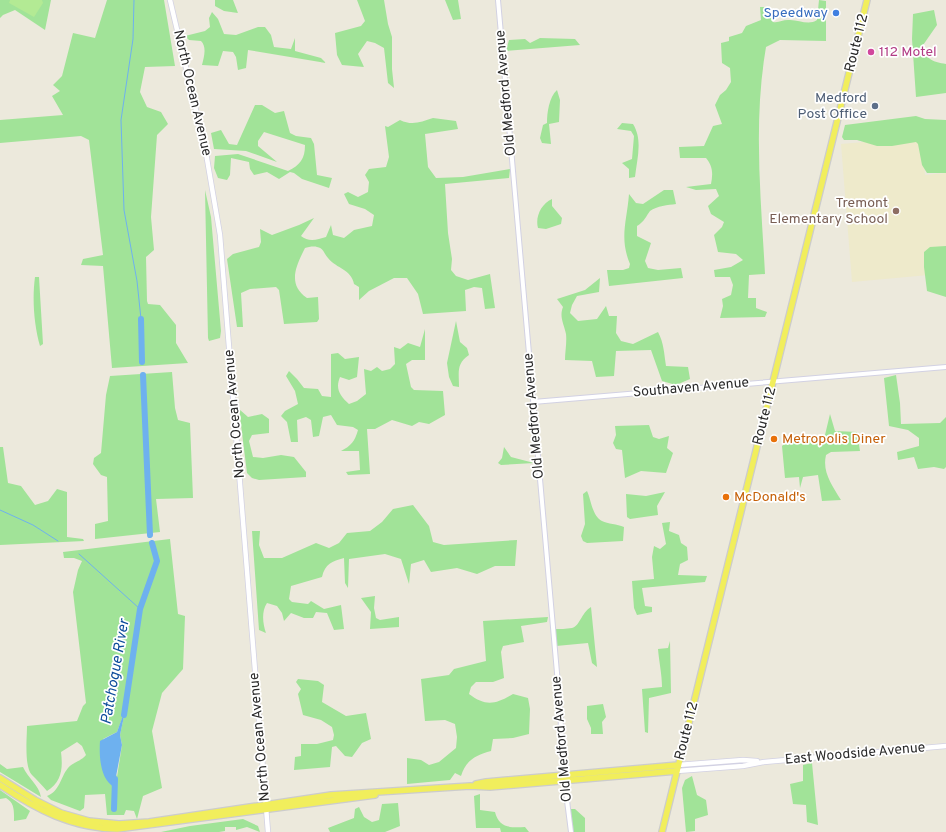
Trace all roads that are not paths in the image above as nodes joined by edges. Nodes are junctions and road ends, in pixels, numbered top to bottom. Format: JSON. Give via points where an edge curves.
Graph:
{"nodes":[{"id":1,"x":170,"y":0,"type":"edge"},
{"id":2,"x":498,"y":0,"type":"edge"},
{"id":3,"x":867,"y":0,"type":"edge"},
{"id":4,"x":946,"y":367,"type":"edge"},
{"id":5,"x":773,"y":381,"type":"junction"},
{"id":6,"x":533,"y":402,"type":"junction"},
{"id":7,"x":946,"y":746,"type":"edge"},
{"id":8,"x":678,"y":768,"type":"junction"},
{"id":9,"x":0,"y":778,"type":"edge"},
{"id":10,"x":564,"y":778,"type":"junction"},
{"id":11,"x":0,"y":785,"type":"edge"},
{"id":12,"x":470,"y":786,"type":"junction"},
{"id":13,"x":266,"y":807,"type":"junction"},
{"id":14,"x":268,"y":832,"type":"edge"},
{"id":15,"x":571,"y":832,"type":"edge"},
{"id":16,"x":662,"y":832,"type":"edge"}],
"edges":[{"from":1,"to":13,"type":"main road","name":"North Ocean Avenue","via":[[206,153],[220,235]]},
{"from":2,"to":6,"type":"street","name":"Old Medford Avenue"},
{"from":3,"to":5,"type":"main road","name":"Route 112"},
{"from":4,"to":5,"type":"street","name":"Southaven Avenue"},
{"from":5,"to":6,"type":"street","name":"Southaven Avenue"},
{"from":5,"to":8,"type":"main road","name":"Route 112"},
{"from":6,"to":10,"type":"street","name":"Old Medford Avenue"},
{"from":7,"to":8,"type":"main road","name":"East Woodside Avenue","via":[[764,762],[744,766]]},
{"from":8,"to":10,"type":"main road","name":"East Woodside Avenue"},
{"from":8,"to":16,"type":"main road","name":"Route 112"},
{"from":9,"to":13,"type":"main road","via":[[55,811],[107,823],[149,822]]},
{"from":10,"to":12,"type":"main road","via":[[486,782]]},
{"from":10,"to":12,"type":"main road","via":[[538,783]]},
{"from":10,"to":15,"type":"street","name":"Old Medford Avenue"},
{"from":11,"to":13,"type":"main road","via":[[52,816],[76,824],[106,829],[136,828]]},
{"from":12,"to":13,"type":"main road"},
{"from":13,"to":14,"type":"main road","name":"North Ocean Avenue"}]}
